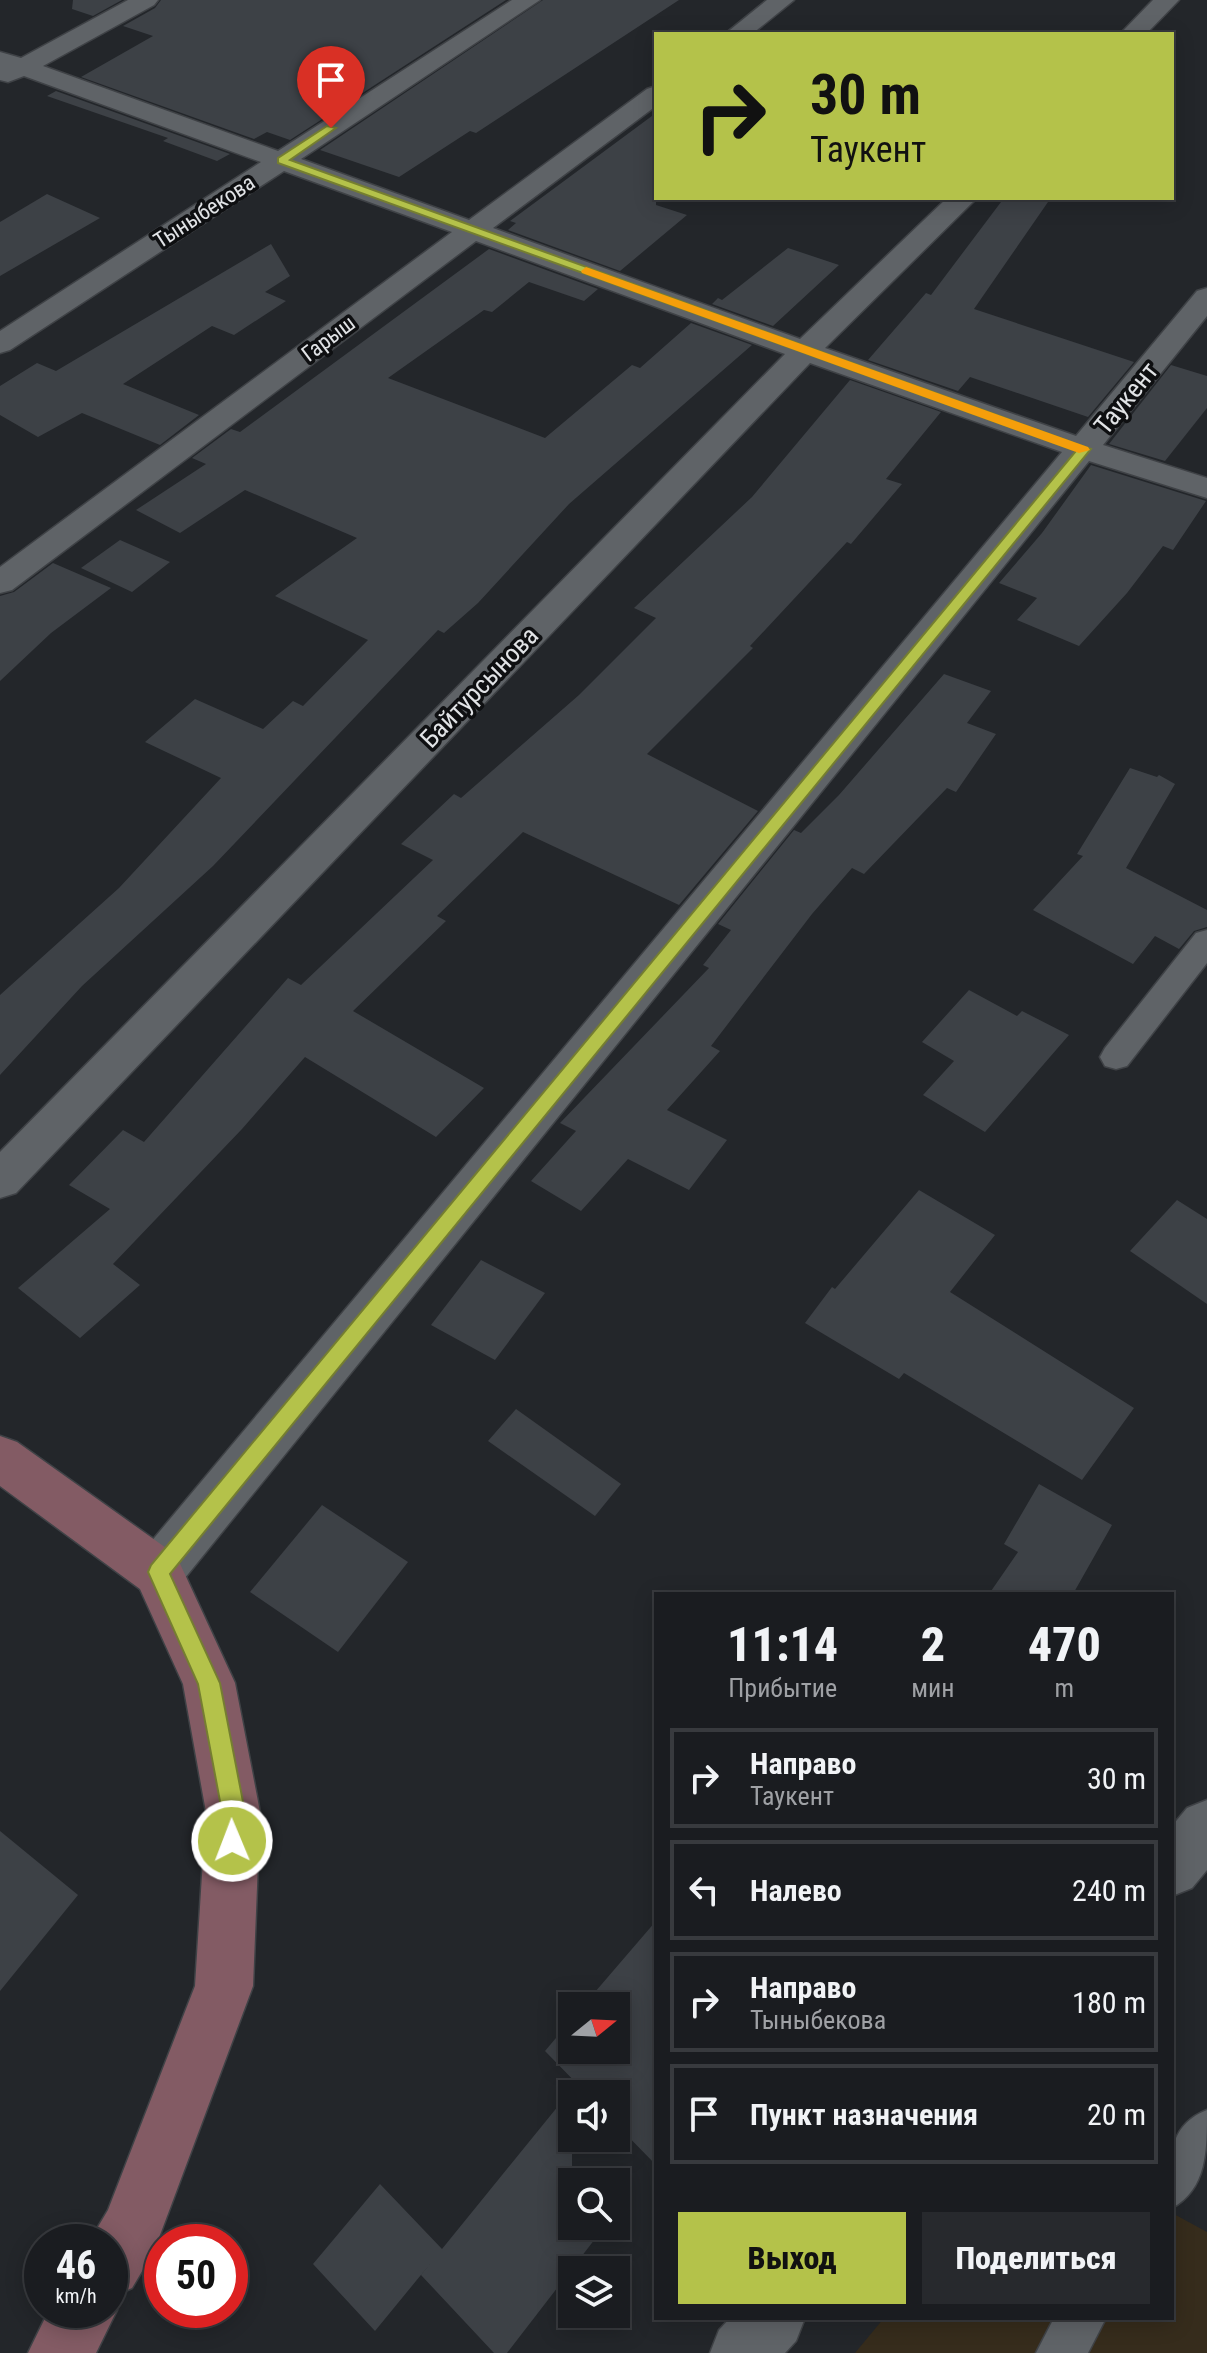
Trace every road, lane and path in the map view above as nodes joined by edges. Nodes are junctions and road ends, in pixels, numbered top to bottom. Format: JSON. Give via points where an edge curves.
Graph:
{"nodes":[{"id":1,"x":146,"y":0,"type":"edge"},
{"id":2,"x":528,"y":0,"type":"edge"},
{"id":3,"x":782,"y":0,"type":"edge"},
{"id":4,"x":1167,"y":0,"type":"edge"},
{"id":5,"x":740,"y":32,"type":"edge"},
{"id":6,"x":1134,"y":32,"type":"edge"},
{"id":7,"x":8,"y":68,"type":"edge"},
{"id":8,"x":654,"y":95,"type":"edge"},
{"id":9,"x":282,"y":160,"type":"junction"},
{"id":10,"x":961,"y":200,"type":"edge"},
{"id":11,"x":474,"y":230,"type":"junction"},
{"id":12,"x":1207,"y":297,"type":"edge"},
{"id":13,"x":0,"y":344,"type":"edge"},
{"id":14,"x":805,"y":351,"type":"junction"},
{"id":15,"x":1084,"y":449,"type":"junction"},
{"id":16,"x":1207,"y":488,"type":"edge"},
{"id":17,"x":0,"y":583,"type":"edge"},
{"id":18,"x":1207,"y":941,"type":"edge"},
{"id":19,"x":1116,"y":1057,"type":"dead end"},
{"id":20,"x":0,"y":1180,"type":"edge"},
{"id":21,"x":0,"y":1458,"type":"edge"},
{"id":22,"x":158,"y":1572,"type":"junction"},
{"id":23,"x":1207,"y":1828,"type":"edge"},
{"id":24,"x":1174,"y":1866,"type":"edge"},
{"id":25,"x":1207,"y":2133,"type":"edge"},
{"id":26,"x":1174,"y":2181,"type":"edge"},
{"id":27,"x":128,"y":2236,"type":"edge"},
{"id":28,"x":771,"y":2320,"type":"edge"},
{"id":29,"x":1080,"y":2320,"type":"edge"},
{"id":30,"x":75,"y":2328,"type":"edge"},
{"id":31,"x":60,"y":2353,"type":"edge"},
{"id":32,"x":742,"y":2353,"type":"edge"},
{"id":33,"x":1061,"y":2353,"type":"edge"}],
"edges":[{"from":1,"to":7,"type":"street"},
{"from":2,"to":9,"type":"street","name":"Тыныбекова"},
{"from":3,"to":5,"type":"street"},
{"from":4,"to":6,"type":"street"},
{"from":7,"to":9,"type":"street"},
{"from":8,"to":11,"type":"street","name":"Гарыш"},
{"from":9,"to":11,"type":"street"},
{"from":9,"to":13,"type":"street","name":"Тыныбекова"},
{"from":10,"to":14,"type":"street","name":"Байтурсынова"},
{"from":11,"to":14,"type":"street"},
{"from":11,"to":17,"type":"street","name":"Гарыш"},
{"from":12,"to":15,"type":"street","name":"Таукент"},
{"from":14,"to":15,"type":"street"},
{"from":14,"to":20,"type":"street","name":"Байтурсынова"},
{"from":15,"to":16,"type":"street"},
{"from":15,"to":22,"type":"street","name":"Таукент"},
{"from":18,"to":19,"type":"lane"},
{"from":21,"to":22,"type":"main road"},
{"from":22,"to":27,"type":"main road","via":[[209,1683],[233,1812],[224,1986]]},
{"from":23,"to":24,"type":"street"},
{"from":25,"to":26,"type":"lane"},
{"from":28,"to":32,"type":"street"},
{"from":29,"to":33,"type":"lane"},
{"from":30,"to":31,"type":"main road"}]}
